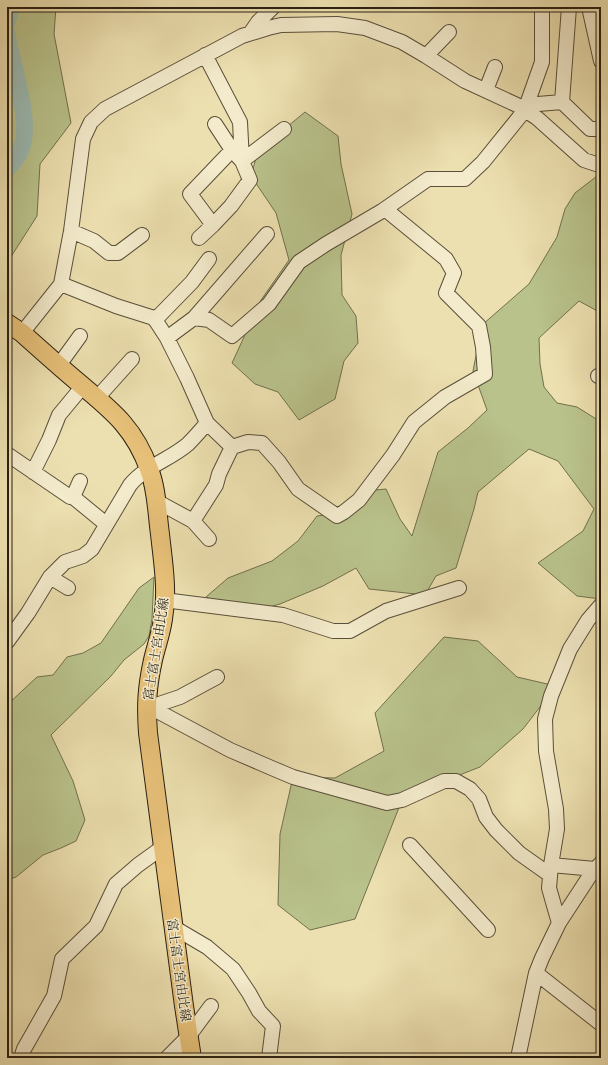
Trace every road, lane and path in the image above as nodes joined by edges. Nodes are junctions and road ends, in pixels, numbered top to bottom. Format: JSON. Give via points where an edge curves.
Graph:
{"nodes":[{"id":1,"x":273,"y":7,"type":"edge"},
{"id":2,"x":542,"y":7,"type":"edge"},
{"id":3,"x":569,"y":7,"type":"edge"},
{"id":4,"x":589,"y":7,"type":"edge"},
{"id":5,"x":251,"y":32,"type":"junction"},
{"id":6,"x":449,"y":32,"type":"dead end"},
{"id":7,"x":205,"y":55,"type":"junction"},
{"id":8,"x":426,"y":56,"type":"junction"},
{"id":9,"x":601,"y":61,"type":"edge"},
{"id":10,"x":495,"y":67,"type":"dead end"},
{"id":11,"x":486,"y":90,"type":"junction"},
{"id":12,"x":562,"y":102,"type":"junction"},
{"id":13,"x":526,"y":108,"type":"junction"},
{"id":14,"x":215,"y":124,"type":"dead end"},
{"id":15,"x":284,"y":129,"type":"dead end"},
{"id":16,"x":601,"y":129,"type":"edge"},
{"id":17,"x":232,"y":150,"type":"junction"},
{"id":18,"x":242,"y":161,"type":"junction"},
{"id":19,"x":601,"y":164,"type":"edge"},
{"id":20,"x":385,"y":208,"type":"junction"},
{"id":21,"x":213,"y":225,"type":"junction"},
{"id":22,"x":71,"y":231,"type":"junction"},
{"id":23,"x":267,"y":234,"type":"dead end"},
{"id":24,"x":142,"y":235,"type":"dead end"},
{"id":25,"x":199,"y":238,"type":"dead end"},
{"id":26,"x":209,"y":259,"type":"dead end"},
{"id":27,"x":60,"y":284,"type":"junction"},
{"id":28,"x":194,"y":318,"type":"junction"},
{"id":29,"x":155,"y":320,"type":"junction"},
{"id":30,"x":7,"y":323,"type":"edge"},
{"id":31,"x":22,"y":333,"type":"junction"},
{"id":32,"x":80,"y":336,"type":"dead end"},
{"id":33,"x":167,"y":338,"type":"junction"},
{"id":34,"x":132,"y":359,"type":"dead end"},
{"id":35,"x":59,"y":366,"type":"junction"},
{"id":36,"x":82,"y":386,"type":"junction"},
{"id":37,"x":97,"y":398,"type":"junction"},
{"id":38,"x":208,"y":423,"type":"junction"},
{"id":39,"x":232,"y":447,"type":"junction"},
{"id":40,"x":7,"y":454,"type":"edge"},
{"id":41,"x":150,"y":469,"type":"junction"},
{"id":42,"x":33,"y":472,"type":"junction"},
{"id":43,"x":80,"y":482,"type":"dead end"},
{"id":44,"x":73,"y":497,"type":"junction"},
{"id":45,"x":156,"y":501,"type":"junction"},
{"id":46,"x":194,"y":521,"type":"junction"},
{"id":47,"x":106,"y":524,"type":"junction"},
{"id":48,"x":209,"y":539,"type":"dead end"},
{"id":49,"x":50,"y":577,"type":"junction"},
{"id":50,"x":68,"y":588,"type":"dead end"},
{"id":51,"x":459,"y":588,"type":"dead end"},
{"id":52,"x":164,"y":600,"type":"junction"},
{"id":53,"x":601,"y":605,"type":"edge"},
{"id":54,"x":8,"y":638,"type":"edge"},
{"id":55,"x":217,"y":677,"type":"dead end"},
{"id":56,"x":148,"y":706,"type":"junction"},
{"id":57,"x":410,"y":845,"type":"dead end"},
{"id":58,"x":163,"y":847,"type":"junction"},
{"id":59,"x":598,"y":866,"type":"edge"},
{"id":60,"x":550,"y":870,"type":"junction"},
{"id":61,"x":559,"y":923,"type":"junction"},
{"id":62,"x":174,"y":927,"type":"junction"},
{"id":63,"x":488,"y":930,"type":"dead end"},
{"id":64,"x":536,"y":973,"type":"junction"},
{"id":65,"x":211,"y":1006,"type":"dead end"},
{"id":66,"x":601,"y":1024,"type":"edge"},
{"id":67,"x":188,"y":1037,"type":"junction"},
{"id":68,"x":21,"y":1058,"type":"edge"},
{"id":69,"x":167,"y":1058,"type":"edge"},
{"id":70,"x":192,"y":1058,"type":"edge"},
{"id":71,"x":269,"y":1058,"type":"edge"},
{"id":72,"x":518,"y":1058,"type":"edge"}],
"edges":[{"from":1,"to":5,"type":"street"},
{"from":2,"to":13,"type":"street","via":[[542,62]]},
{"from":3,"to":12,"type":"street"},
{"from":4,"to":9,"type":"street"},
{"from":5,"to":7,"type":"street"},
{"from":5,"to":8,"type":"street","via":[[281,25],[338,24],[365,28],[402,42]]},
{"from":6,"to":8,"type":"street"},
{"from":7,"to":18,"type":"street","via":[[240,122]]},
{"from":7,"to":22,"type":"street","via":[[105,108],[91,122],[83,139]]},
{"from":8,"to":11,"type":"street","via":[[465,81]]},
{"from":10,"to":11,"type":"street"},
{"from":11,"to":13,"type":"street"},
{"from":12,"to":13,"type":"street"},
{"from":12,"to":16,"type":"street","via":[[590,129]]},
{"from":13,"to":19,"type":"street","via":[[584,160]]},
{"from":13,"to":20,"type":"street","via":[[483,162],[465,179],[428,178]]},
{"from":14,"to":17,"type":"street"},
{"from":15,"to":18,"type":"street"},
{"from":17,"to":18,"type":"street"},
{"from":17,"to":21,"type":"street","via":[[190,194]]},
{"from":18,"to":21,"type":"street","via":[[250,180]]},
{"from":20,"to":28,"type":"street","via":[[299,262],[269,304],[232,336],[209,320]]},
{"from":20,"to":39,"type":"street","via":[[446,259],[454,273],[446,293],[479,326],[485,374],[445,397],[414,422],[360,500],[337,516],[298,489],[262,443],[248,442]]},
{"from":21,"to":25,"type":"street"},
{"from":22,"to":24,"type":"street","via":[[94,241],[109,253],[118,253]]},
{"from":22,"to":27,"type":"street"},
{"from":23,"to":28,"type":"street"},
{"from":26,"to":29,"type":"street","via":[[192,282]]},
{"from":27,"to":29,"type":"street"},
{"from":27,"to":31,"type":"street"},
{"from":28,"to":33,"type":"street"},
{"from":29,"to":33,"type":"street"},
{"from":30,"to":31,"type":"main road","name":"富士富士宮由比線"},
{"from":31,"to":35,"type":"main road","name":"富士富士宮由比線"},
{"from":32,"to":35,"type":"street"},
{"from":33,"to":38,"type":"street"},
{"from":34,"to":37,"type":"street"},
{"from":35,"to":36,"type":"main road","name":"富士富士宮由比線"},
{"from":36,"to":37,"type":"main road","name":"富士富士宮由比線"},
{"from":36,"to":42,"type":"street","via":[[59,415]]},
{"from":37,"to":41,"type":"main road","name":"富士富士宮由比線","via":[[125,425],[138,443]]},
{"from":38,"to":39,"type":"street"},
{"from":38,"to":41,"type":"street","via":[[188,444]]},
{"from":39,"to":46,"type":"street","via":[[216,485]]},
{"from":40,"to":42,"type":"street"},
{"from":41,"to":45,"type":"main road","name":"富士富士宮由比線"},
{"from":41,"to":47,"type":"street","via":[[137,476]]},
{"from":42,"to":44,"type":"street"},
{"from":43,"to":44,"type":"street"},
{"from":44,"to":47,"type":"street"},
{"from":45,"to":46,"type":"street"},
{"from":45,"to":52,"type":"main road","name":"富士富士宮由比線","via":[[164,568]]},
{"from":46,"to":48,"type":"street"},
{"from":47,"to":49,"type":"street","via":[[92,548],[83,556],[65,562]]},
{"from":49,"to":50,"type":"street"},
{"from":49,"to":54,"type":"street","via":[[28,613]]},
{"from":51,"to":52,"type":"street","via":[[386,611],[350,631],[333,631],[283,615]]},
{"from":52,"to":56,"type":"main road","name":"富士富士宮由比線"},
{"from":53,"to":60,"type":"street","via":[[570,649],[551,696],[545,719],[546,751],[557,830]]},
{"from":55,"to":56,"type":"street","via":[[180,697]]},
{"from":56,"to":58,"type":"main road","name":"富士富士宮由比線","via":[[148,733]]},
{"from":56,"to":60,"type":"street","via":[[230,750],[293,777],[387,803],[402,800],[444,781],[456,781],[470,789],[479,799],[486,817],[519,853]]},
{"from":57,"to":63,"type":"street"},
{"from":58,"to":62,"type":"main road","name":"富士富士宮由比線"},
{"from":58,"to":68,"type":"street","via":[[116,884],[96,926],[62,959],[54,996]]},
{"from":59,"to":60,"type":"street"},
{"from":59,"to":61,"type":"street"},
{"from":60,"to":61,"type":"street","via":[[549,888]]},
{"from":61,"to":64,"type":"street"},
{"from":62,"to":67,"type":"main road","name":"富士富士宮由比線"},
{"from":62,"to":71,"type":"street","via":[[207,947],[233,969],[259,1011],[273,1026]]},
{"from":64,"to":66,"type":"street"},
{"from":64,"to":72,"type":"street"},
{"from":65,"to":67,"type":"street"},
{"from":67,"to":69,"type":"street"},
{"from":67,"to":70,"type":"main road","name":"富士富士宮由比線"}]}
